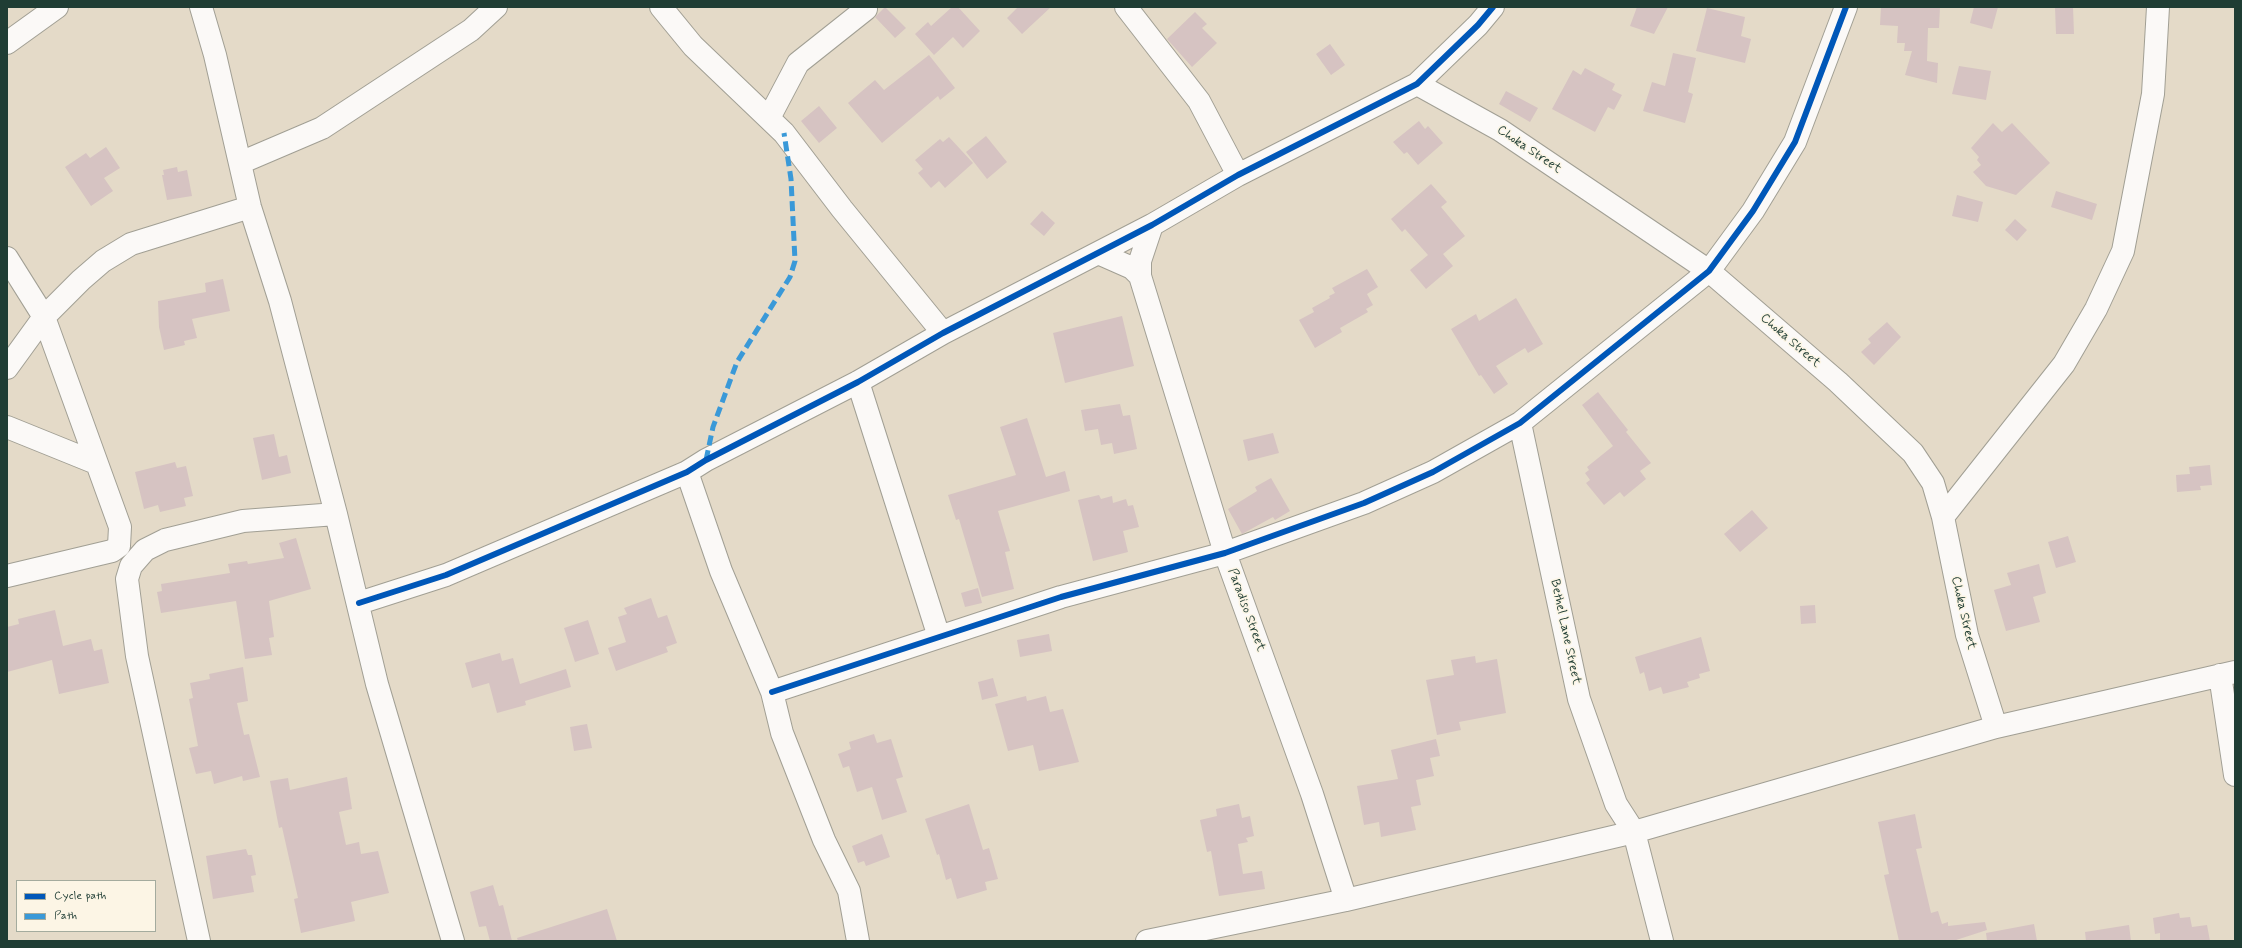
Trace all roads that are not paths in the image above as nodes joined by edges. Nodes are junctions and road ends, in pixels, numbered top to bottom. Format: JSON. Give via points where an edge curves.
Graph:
{"nodes":[{"id":1,"x":57,"y":7,"type":"edge"},
{"id":2,"x":201,"y":7,"type":"edge"},
{"id":3,"x":496,"y":7,"type":"edge"},
{"id":4,"x":661,"y":7,"type":"edge"},
{"id":5,"x":1126,"y":7,"type":"edge"},
{"id":6,"x":1493,"y":7,"type":"edge"},
{"id":7,"x":1846,"y":7,"type":"edge"},
{"id":8,"x":2158,"y":7,"type":"edge"},
{"id":9,"x":866,"y":9,"type":"dead end"},
{"id":10,"x":7,"y":42,"type":"edge"},
{"id":11,"x":1417,"y":84,"type":"junction"},
{"id":12,"x":769,"y":118,"type":"junction"},
{"id":13,"x":240,"y":163,"type":"junction"},
{"id":14,"x":1238,"y":175,"type":"junction"},
{"id":15,"x":250,"y":207,"type":"junction"},
{"id":16,"x":1152,"y":225,"type":"junction"},
{"id":17,"x":1098,"y":253,"type":"junction"},
{"id":18,"x":7,"y":258,"type":"edge"},
{"id":19,"x":1709,"y":271,"type":"junction"},
{"id":20,"x":1140,"y":276,"type":"junction"},
{"id":21,"x":44,"y":317,"type":"junction"},
{"id":22,"x":943,"y":333,"type":"junction"},
{"id":23,"x":7,"y":368,"type":"edge"},
{"id":24,"x":858,"y":382,"type":"junction"},
{"id":25,"x":1520,"y":423,"type":"junction"},
{"id":26,"x":7,"y":427,"type":"edge"},
{"id":27,"x":96,"y":462,"type":"junction"},
{"id":28,"x":687,"y":472,"type":"junction"},
{"id":29,"x":336,"y":514,"type":"junction"},
{"id":30,"x":1943,"y":517,"type":"junction"},
{"id":31,"x":1225,"y":553,"type":"junction"},
{"id":32,"x":7,"y":576,"type":"edge"},
{"id":33,"x":359,"y":603,"type":"junction"},
{"id":34,"x":939,"y":637,"type":"junction"},
{"id":35,"x":2228,"y":674,"type":"edge"},
{"id":36,"x":772,"y":692,"type":"junction"},
{"id":37,"x":1996,"y":727,"type":"junction"},
{"id":38,"x":2235,"y":775,"type":"edge"},
{"id":39,"x":1634,"y":832,"type":"junction"},
{"id":40,"x":1346,"y":900,"type":"junction"},
{"id":41,"x":199,"y":941,"type":"edge"},
{"id":42,"x":453,"y":941,"type":"edge"},
{"id":43,"x":858,"y":941,"type":"edge"},
{"id":44,"x":1147,"y":941,"type":"edge"},
{"id":45,"x":1662,"y":941,"type":"edge"}],
"edges":[{"from":1,"to":10,"type":"street"},
{"from":2,"to":13,"type":"street"},
{"from":3,"to":13,"type":"street","via":[[471,30],[322,128]]},
{"from":4,"to":12,"type":"street","via":[[693,46]]},
{"from":5,"to":14,"type":"street","via":[[1199,101]]},
{"from":6,"to":11,"type":"street"},
{"from":7,"to":19,"type":"street","via":[[1794,142],[1753,211]]},
{"from":8,"to":30,"type":"street","via":[[2153,94],[2123,251],[2096,309],[2064,364]]},
{"from":9,"to":12,"type":"street","via":[[798,63]]},
{"from":11,"to":14,"type":"street"},
{"from":11,"to":19,"type":"street","name":"Choka Street","via":[[1500,130]]},
{"from":12,"to":22,"type":"street","via":[[784,133]]},
{"from":13,"to":15,"type":"street"},
{"from":14,"to":16,"type":"street"},
{"from":15,"to":21,"type":"street","via":[[131,244],[103,261],[80,280]]},
{"from":15,"to":29,"type":"street","via":[[280,301]]},
{"from":16,"to":17,"type":"street"},
{"from":16,"to":20,"type":"street","name":"Paradiso Street","via":[[1140,261]]},
{"from":17,"to":20,"type":"street","via":[[1132,268]]},
{"from":17,"to":22,"type":"street"},
{"from":18,"to":21,"type":"street"},
{"from":19,"to":25,"type":"street"},
{"from":19,"to":30,"type":"street","name":"Choka Street","via":[[1838,382],[1913,453],[1933,483]]},
{"from":20,"to":31,"type":"street","name":"Paradiso Street"},
{"from":21,"to":23,"type":"street"},
{"from":21,"to":27,"type":"street"},
{"from":22,"to":24,"type":"street"},
{"from":24,"to":28,"type":"street"},
{"from":24,"to":34,"type":"street"},
{"from":25,"to":31,"type":"street","via":[[1433,472],[1370,500]]},
{"from":25,"to":39,"type":"street","name":"Bethel Lane Street","via":[[1579,700],[1616,804]]},
{"from":26,"to":27,"type":"street"},
{"from":27,"to":32,"type":"street","via":[[120,527],[119,546],[112,551]]},
{"from":28,"to":33,"type":"street","via":[[446,574]]},
{"from":28,"to":36,"type":"street","via":[[721,571]]},
{"from":29,"to":33,"type":"street"},
{"from":29,"to":41,"type":"street","via":[[243,521],[165,540],[145,550],[131,566],[127,579],[137,656]]},
{"from":30,"to":37,"type":"street","name":"Choka Street","via":[[1967,635]]},
{"from":31,"to":34,"type":"street","via":[[1061,596]]},
{"from":31,"to":40,"type":"street","name":"Paradiso Street","via":[[1312,794]]},
{"from":33,"to":42,"type":"street","via":[[377,684]]},
{"from":34,"to":36,"type":"street"},
{"from":35,"to":37,"type":"street"},
{"from":35,"to":38,"type":"street"},
{"from":36,"to":43,"type":"street","via":[[782,733],[824,840],[849,891]]},
{"from":37,"to":39,"type":"street"},
{"from":39,"to":40,"type":"street"},
{"from":39,"to":45,"type":"street","name":"Bethel Lane Street"},
{"from":40,"to":44,"type":"street"}]}
